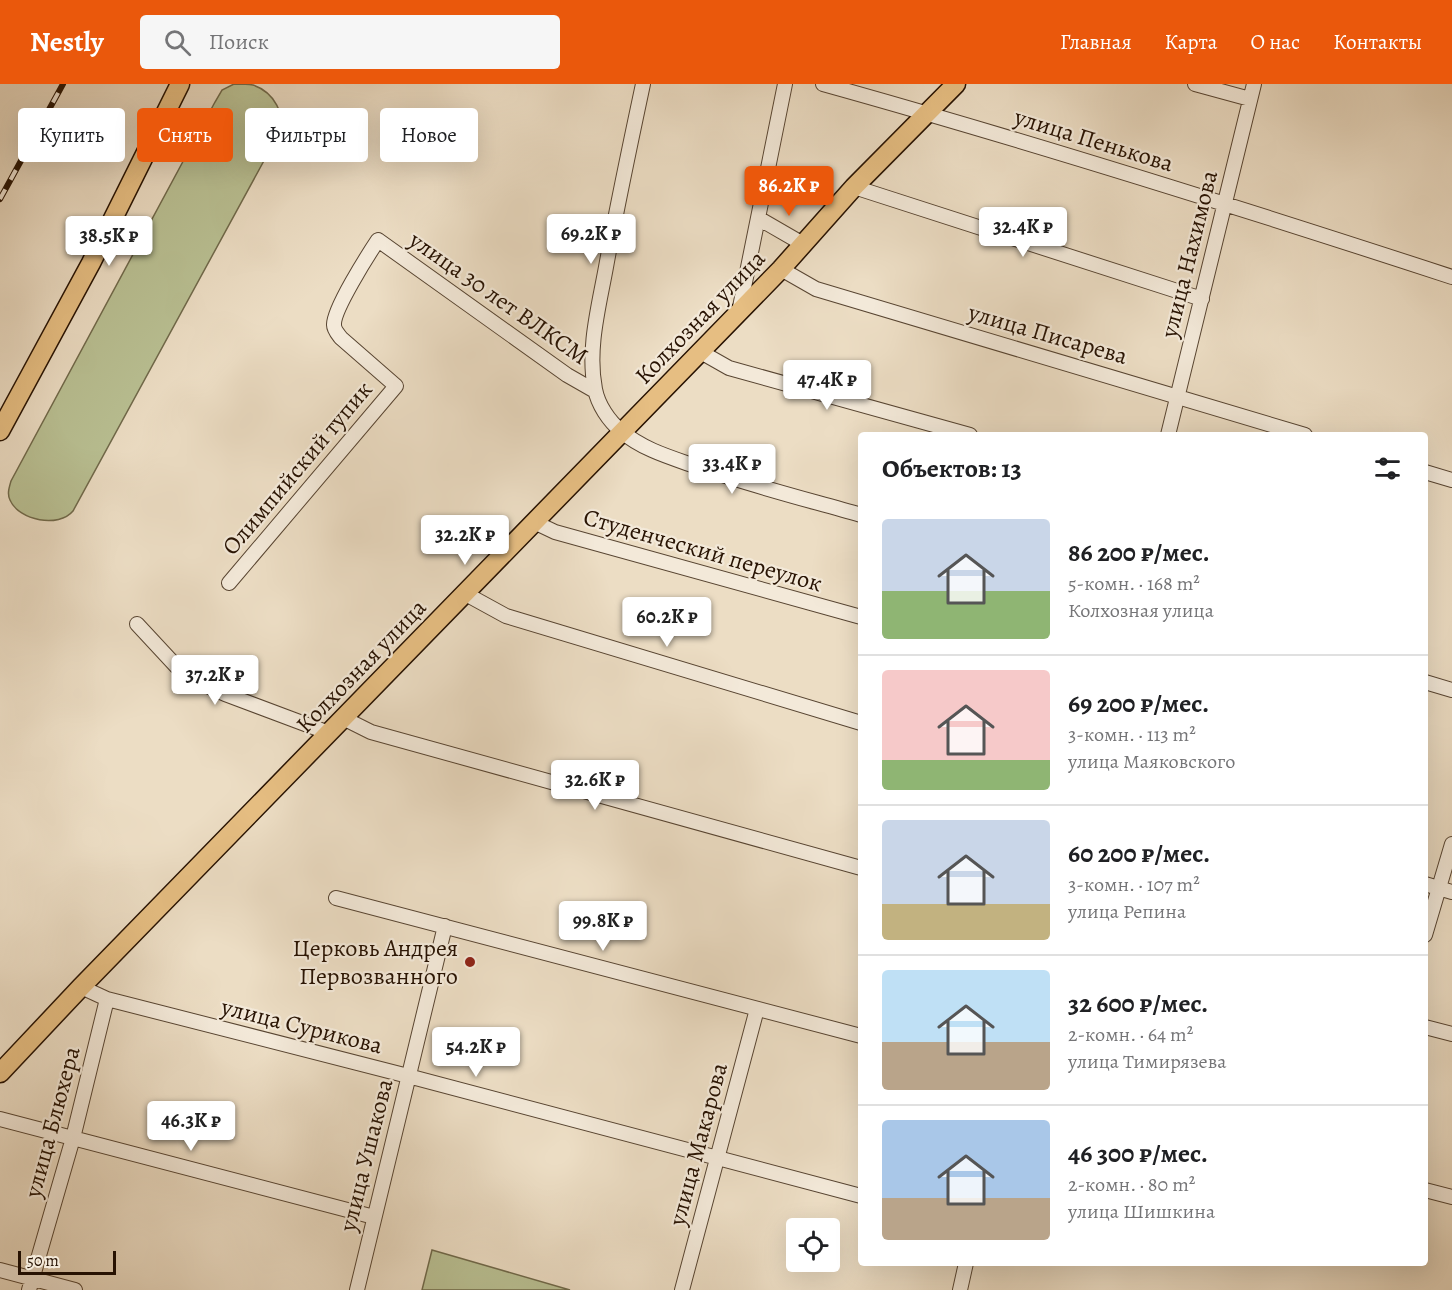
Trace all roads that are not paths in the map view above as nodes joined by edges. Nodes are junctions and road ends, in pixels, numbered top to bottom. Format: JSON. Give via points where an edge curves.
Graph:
{"nodes":[{"id":1,"x":180,"y":84,"type":"edge"},
{"id":2,"x":643,"y":84,"type":"edge"},
{"id":3,"x":785,"y":84,"type":"edge"},
{"id":4,"x":823,"y":84,"type":"edge"},
{"id":5,"x":956,"y":84,"type":"edge"},
{"id":6,"x":1195,"y":84,"type":"edge"},
{"id":7,"x":1254,"y":84,"type":"edge"},
{"id":8,"x":1250,"y":99,"type":"junction"},
{"id":9,"x":927,"y":113,"type":"junction"},
{"id":10,"x":854,"y":187,"type":"junction"},
{"id":11,"x":1225,"y":203,"type":"junction"},
{"id":12,"x":758,"y":218,"type":"junction"},
{"id":13,"x":378,"y":240,"type":"joint"},
{"id":14,"x":803,"y":244,"type":"junction"},
{"id":15,"x":781,"y":269,"type":"junction"},
{"id":16,"x":1452,"y":277,"type":"edge"},
{"id":17,"x":1202,"y":299,"type":"junction"},
{"id":18,"x":739,"y":312,"type":"junction"},
{"id":19,"x":699,"y":351,"type":"junction"},
{"id":20,"x":595,"y":391,"type":"junction"},
{"id":21,"x":1178,"y":396,"type":"junction"},
{"id":22,"x":0,"y":431,"type":"edge"},
{"id":23,"x":621,"y":431,"type":"junction"},
{"id":24,"x":959,"y":432,"type":"edge"},
{"id":25,"x":1169,"y":432,"type":"edge"},
{"id":26,"x":1295,"y":432,"type":"edge"},
{"id":27,"x":1428,"y":473,"type":"edge"},
{"id":28,"x":1452,"y":480,"type":"edge"},
{"id":29,"x":858,"y":514,"type":"edge"},
{"id":30,"x":534,"y":522,"type":"junction"},
{"id":31,"x":229,"y":584,"type":"dead end"},
{"id":32,"x":464,"y":593,"type":"junction"},
{"id":33,"x":858,"y":616,"type":"edge"},
{"id":34,"x":137,"y":624,"type":"dead end"},
{"id":35,"x":1428,"y":683,"type":"edge"},
{"id":36,"x":1452,"y":690,"type":"edge"},
{"id":37,"x":343,"y":718,"type":"junction"},
{"id":38,"x":858,"y":722,"type":"edge"},
{"id":39,"x":329,"y":733,"type":"junction"},
{"id":40,"x":1452,"y":844,"type":"edge"},
{"id":41,"x":858,"y":867,"type":"edge"},
{"id":42,"x":1439,"y":888,"type":"edge"},
{"id":43,"x":336,"y":898,"type":"dead end"},
{"id":44,"x":1428,"y":924,"type":"edge"},
{"id":45,"x":444,"y":926,"type":"junction"},
{"id":46,"x":81,"y":987,"type":"junction"},
{"id":47,"x":107,"y":999,"type":"junction"},
{"id":48,"x":758,"y":1009,"type":"junction"},
{"id":49,"x":1428,"y":1027,"type":"edge"},
{"id":50,"x":1452,"y":1034,"type":"edge"},
{"id":51,"x":858,"y":1035,"type":"edge"},
{"id":52,"x":0,"y":1073,"type":"edge"},
{"id":53,"x":408,"y":1076,"type":"junction"},
{"id":54,"x":0,"y":1119,"type":"edge"},
{"id":55,"x":73,"y":1138,"type":"junction"},
{"id":56,"x":717,"y":1158,"type":"junction"},
{"id":57,"x":1428,"y":1191,"type":"edge"},
{"id":58,"x":858,"y":1195,"type":"edge"},
{"id":59,"x":1452,"y":1197,"type":"edge"},
{"id":60,"x":374,"y":1217,"type":"junction"},
{"id":61,"x":965,"y":1266,"type":"edge"},
{"id":62,"x":0,"y":1270,"type":"edge"},
{"id":63,"x":31,"y":1285,"type":"edge"},
{"id":64,"x":75,"y":1290,"type":"edge"},
{"id":65,"x":357,"y":1290,"type":"edge"},
{"id":66,"x":682,"y":1290,"type":"edge"},
{"id":67,"x":960,"y":1290,"type":"edge"}],
"edges":[{"from":1,"to":22,"type":"main road","via":[[91,263]]},
{"from":2,"to":20,"type":"street","via":[[595,327]]},
{"from":3,"to":12,"type":"street"},
{"from":4,"to":9,"type":"street","name":"улица Пенькова"},
{"from":5,"to":9,"type":"main road","name":"Колхозная улица"},
{"from":6,"to":8,"type":"street"},
{"from":7,"to":8,"type":"street","name":"улица Нахимова"},
{"from":8,"to":11,"type":"street","name":"улица Нахимова"},
{"from":9,"to":10,"type":"main road","name":"Колхозная улица"},
{"from":9,"to":11,"type":"street","name":"улица Пенькова"},
{"from":10,"to":14,"type":"main road","name":"Колхозная улица"},
{"from":10,"to":17,"type":"street"},
{"from":11,"to":16,"type":"street","name":"улица Пенькова"},
{"from":11,"to":17,"type":"street","name":"улица Нахимова"},
{"from":12,"to":14,"type":"street"},
{"from":12,"to":18,"type":"street"},
{"from":13,"to":20,"type":"street","name":"улица 30 лет ВЛКСМ"},
{"from":13,"to":31,"type":"street","name":"Олимпийский тупик","via":[[334,319],[334,328],[396,386]]},
{"from":14,"to":15,"type":"main road","name":"Колхозная улица"},
{"from":15,"to":18,"type":"main road","name":"Колхозная улица"},
{"from":15,"to":21,"type":"street","name":"улица Писарева","via":[[816,289]]},
{"from":17,"to":21,"type":"street","name":"улица Нахимова"},
{"from":18,"to":19,"type":"main road","name":"Колхозная улица"},
{"from":19,"to":23,"type":"main road","name":"Колхозная улица"},
{"from":19,"to":24,"type":"street","via":[[729,368]]},
{"from":20,"to":23,"type":"street","via":[[603,409]]},
{"from":21,"to":25,"type":"street","name":"улица Нахимова"},
{"from":21,"to":26,"type":"street","name":"улица Писарева"},
{"from":23,"to":29,"type":"street","via":[[643,446],[722,476]]},
{"from":23,"to":30,"type":"main road","name":"Колхозная улица"},
{"from":27,"to":28,"type":"street"},
{"from":30,"to":32,"type":"main road","name":"Колхозная улица"},
{"from":30,"to":33,"type":"street","name":"Студенческий переулок","via":[[555,532]]},
{"from":32,"to":37,"type":"main road","name":"Колхозная улица"},
{"from":32,"to":38,"type":"street","via":[[506,616]]},
{"from":34,"to":39,"type":"street","via":[[192,679]]},
{"from":35,"to":36,"type":"street"},
{"from":37,"to":39,"type":"main road","name":"Колхозная улица"},
{"from":37,"to":41,"type":"street","via":[[371,732]]},
{"from":39,"to":46,"type":"main road","name":"Колхозная улица"},
{"from":40,"to":42,"type":"street"},
{"from":42,"to":44,"type":"street"},
{"from":43,"to":45,"type":"street"},
{"from":45,"to":48,"type":"street"},
{"from":45,"to":53,"type":"street","name":"улица Ушакова"},
{"from":46,"to":47,"type":"street","name":"улица Сурикова"},
{"from":46,"to":52,"type":"main road","name":"Колхозная улица"},
{"from":47,"to":53,"type":"street","name":"улица Сурикова"},
{"from":47,"to":55,"type":"street","name":"улица Блюхера"},
{"from":48,"to":51,"type":"street"},
{"from":48,"to":56,"type":"street","name":"улица Макарова"},
{"from":49,"to":50,"type":"street"},
{"from":53,"to":56,"type":"street","name":"улица Сурикова"},
{"from":53,"to":60,"type":"street","name":"улица Ушакова"},
{"from":54,"to":55,"type":"street"},
{"from":55,"to":60,"type":"street"},
{"from":55,"to":63,"type":"street","name":"улица Блюхера"},
{"from":56,"to":58,"type":"street","name":"улица Сурикова"},
{"from":56,"to":66,"type":"street","name":"улица Макарова"},
{"from":57,"to":59,"type":"street"},
{"from":60,"to":65,"type":"street","name":"улица Ушакова"},
{"from":61,"to":67,"type":"street"},
{"from":62,"to":63,"type":"street"},
{"from":63,"to":64,"type":"street"}]}
